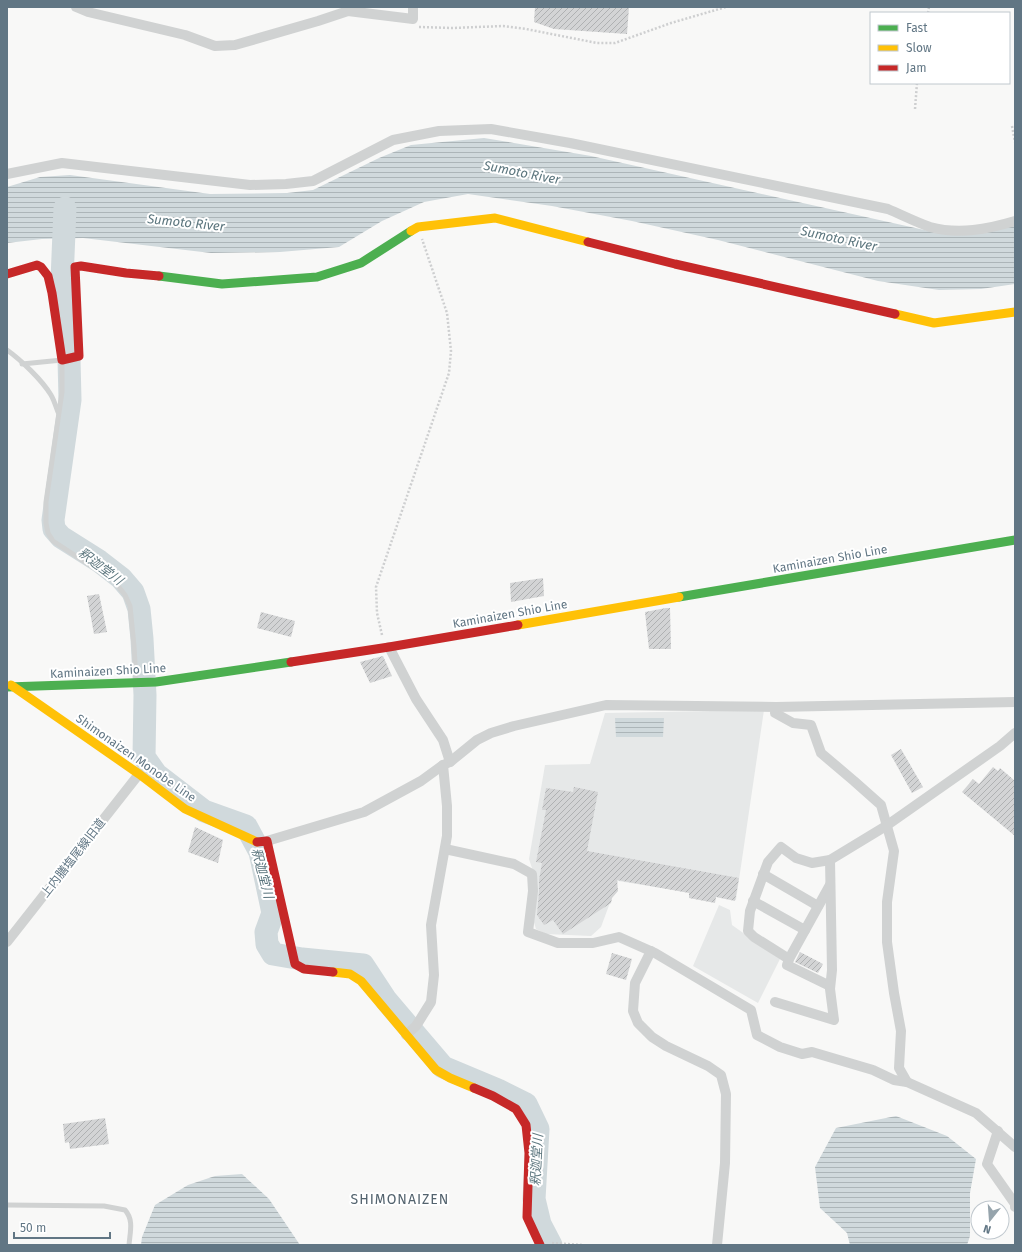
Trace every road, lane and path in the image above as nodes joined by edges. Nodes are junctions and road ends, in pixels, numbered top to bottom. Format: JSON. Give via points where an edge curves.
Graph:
{"nodes":[{"id":1,"x":76,"y":7,"type":"edge"},
{"id":2,"x":413,"y":7,"type":"edge"},
{"id":3,"x":726,"y":7,"type":"edge"},
{"id":4,"x":413,"y":19,"type":"junction"},
{"id":5,"x":917,"y":84,"type":"edge"},
{"id":6,"x":915,"y":109,"type":"dead end"},
{"id":7,"x":1012,"y":126,"type":"dead end"},
{"id":8,"x":1015,"y":142,"type":"edge"},
{"id":9,"x":7,"y":174,"type":"edge"},
{"id":10,"x":1015,"y":221,"type":"edge"},
{"id":11,"x":418,"y":227,"type":"junction"},
{"id":12,"x":7,"y":274,"type":"edge"},
{"id":13,"x":1015,"y":312,"type":"edge"},
{"id":14,"x":7,"y":350,"type":"edge"},
{"id":15,"x":62,"y":360,"type":"junction"},
{"id":16,"x":22,"y":364,"type":"junction"},
{"id":17,"x":58,"y":413,"type":"junction"},
{"id":18,"x":1015,"y":540,"type":"edge"},
{"id":19,"x":389,"y":647,"type":"junction"},
{"id":20,"x":137,"y":683,"type":"junction"},
{"id":21,"x":9,"y":686,"type":"edge"},
{"id":22,"x":1015,"y":702,"type":"edge"},
{"id":23,"x":776,"y":707,"type":"junction"},
{"id":24,"x":1015,"y":734,"type":"edge"},
{"id":25,"x":446,"y":764,"type":"junction"},
{"id":26,"x":139,"y":774,"type":"junction"},
{"id":27,"x":886,"y":826,"type":"junction"},
{"id":28,"x":259,"y":841,"type":"junction"},
{"id":29,"x":445,"y":849,"type":"junction"},
{"id":30,"x":830,"y":860,"type":"junction"},
{"id":31,"x":763,"y":874,"type":"junction"},
{"id":32,"x":830,"y":884,"type":"junction"},
{"id":33,"x":753,"y":901,"type":"junction"},
{"id":34,"x":818,"y":906,"type":"junction"},
{"id":35,"x":805,"y":930,"type":"junction"},
{"id":36,"x":7,"y":942,"type":"edge"},
{"id":37,"x":651,"y":951,"type":"junction"},
{"id":38,"x":789,"y":958,"type":"junction"},
{"id":39,"x":830,"y":986,"type":"junction"},
{"id":40,"x":775,"y":1002,"type":"dead end"},
{"id":41,"x":410,"y":1031,"type":"junction"},
{"id":42,"x":907,"y":1082,"type":"junction"},
{"id":43,"x":998,"y":1131,"type":"junction"},
{"id":44,"x":1015,"y":1147,"type":"edge"},
{"id":45,"x":7,"y":1205,"type":"edge"},
{"id":46,"x":1015,"y":1207,"type":"edge"},
{"id":47,"x":539,"y":1244,"type":"edge"},
{"id":48,"x":129,"y":1245,"type":"edge"},
{"id":49,"x":582,"y":1245,"type":"edge"},
{"id":50,"x":717,"y":1245,"type":"edge"}],
"edges":[{"from":1,"to":4,"type":"street","via":[[185,35],[215,46],[235,45],[348,11]]},
{"from":2,"to":4,"type":"street"},
{"from":3,"to":4,"type":"path","via":[[614,43],[597,43],[503,26],[420,27]]},
{"from":5,"to":6,"type":"path"},
{"from":7,"to":8,"type":"path"},
{"from":9,"to":10,"type":"street","via":[[62,163],[244,185],[286,184],[313,181],[393,140],[439,131],[490,129],[570,143],[888,209],[931,227],[975,230]]},
{"from":11,"to":13,"type":"main road","via":[[496,218],[675,264],[934,323]]},
{"from":11,"to":15,"type":"main road","via":[[361,263],[317,278],[222,284],[75,267],[79,356]]},
{"from":11,"to":19,"type":"path","via":[[447,313],[451,351],[449,373],[376,587],[377,613],[383,638]]},
{"from":12,"to":15,"type":"main road","via":[[37,266],[48,276]]},
{"from":14,"to":16,"type":"lane"},
{"from":15,"to":16,"type":"lane"},
{"from":15,"to":17,"type":"lane","via":[[62,392]]},
{"from":16,"to":17,"type":"lane","via":[[52,395]]},
{"from":17,"to":20,"type":"lane","via":[[46,502],[48,533],[53,541],[114,582],[125,595],[131,613]]},
{"from":18,"to":19,"type":"main road","name":"Kaminaizen Shio Line"},
{"from":19,"to":20,"type":"main road","name":"Kaminaizen Shio Line"},
{"from":19,"to":25,"type":"street","via":[[416,699],[443,740]]},
{"from":20,"to":21,"type":"main road","name":"Kaminaizen Shio Line"},
{"from":21,"to":26,"type":"main road","name":"Shimonaizen Monobe Line"},
{"from":22,"to":23,"type":"street"},
{"from":23,"to":25,"type":"street","via":[[606,705],[491,733],[477,740]]},
{"from":23,"to":27,"type":"street","via":[[775,713],[793,723],[811,725],[821,754],[881,806]]},
{"from":24,"to":27,"type":"street"},
{"from":25,"to":28,"type":"street","via":[[421,781],[364,812]]},
{"from":25,"to":29,"type":"street"},
{"from":26,"to":28,"type":"main road","name":"Shimonaizen Monobe Line","via":[[185,809]]},
{"from":26,"to":36,"type":"street","name":"上内膳塩尾線旧道"},
{"from":27,"to":30,"type":"street"},
{"from":27,"to":42,"type":"street","via":[[894,851],[887,902],[887,942],[901,1031],[900,1068]]},
{"from":28,"to":41,"type":"main road","via":[[295,964],[304,969],[350,974],[361,981]]},
{"from":29,"to":37,"type":"street","via":[[514,864],[532,874],[533,890],[528,932],[558,943],[593,943],[619,937]]},
{"from":29,"to":41,"type":"street","via":[[431,925],[434,976],[431,1002]]},
{"from":30,"to":31,"type":"street","via":[[812,863],[796,858],[781,847],[768,862]]},
{"from":30,"to":32,"type":"street"},
{"from":31,"to":33,"type":"street"},
{"from":31,"to":34,"type":"street"},
{"from":32,"to":34,"type":"street"},
{"from":32,"to":39,"type":"street"},
{"from":33,"to":35,"type":"street"},
{"from":33,"to":38,"type":"street","via":[[748,931]]},
{"from":34,"to":35,"type":"street"},
{"from":35,"to":38,"type":"street"},
{"from":37,"to":42,"type":"street","via":[[751,1010],[757,1035],[780,1047],[802,1054],[812,1052],[873,1070],[894,1080]]},
{"from":37,"to":50,"type":"street","via":[[635,983],[633,1011],[638,1023],[666,1046],[721,1075],[726,1094],[725,1163]]},
{"from":38,"to":39,"type":"street","via":[[787,965]]},
{"from":39,"to":40,"type":"street","via":[[834,1020]]},
{"from":41,"to":47,"type":"main road","via":[[436,1070],[516,1109],[526,1124],[529,1152],[527,1217]]},
{"from":42,"to":43,"type":"street","via":[[976,1113]]},
{"from":43,"to":44,"type":"street"},
{"from":43,"to":46,"type":"street","via":[[987,1164]]},
{"from":45,"to":48,"type":"lane","via":[[104,1206],[125,1210],[130,1215]]},
{"from":47,"to":49,"type":"path"}]}
